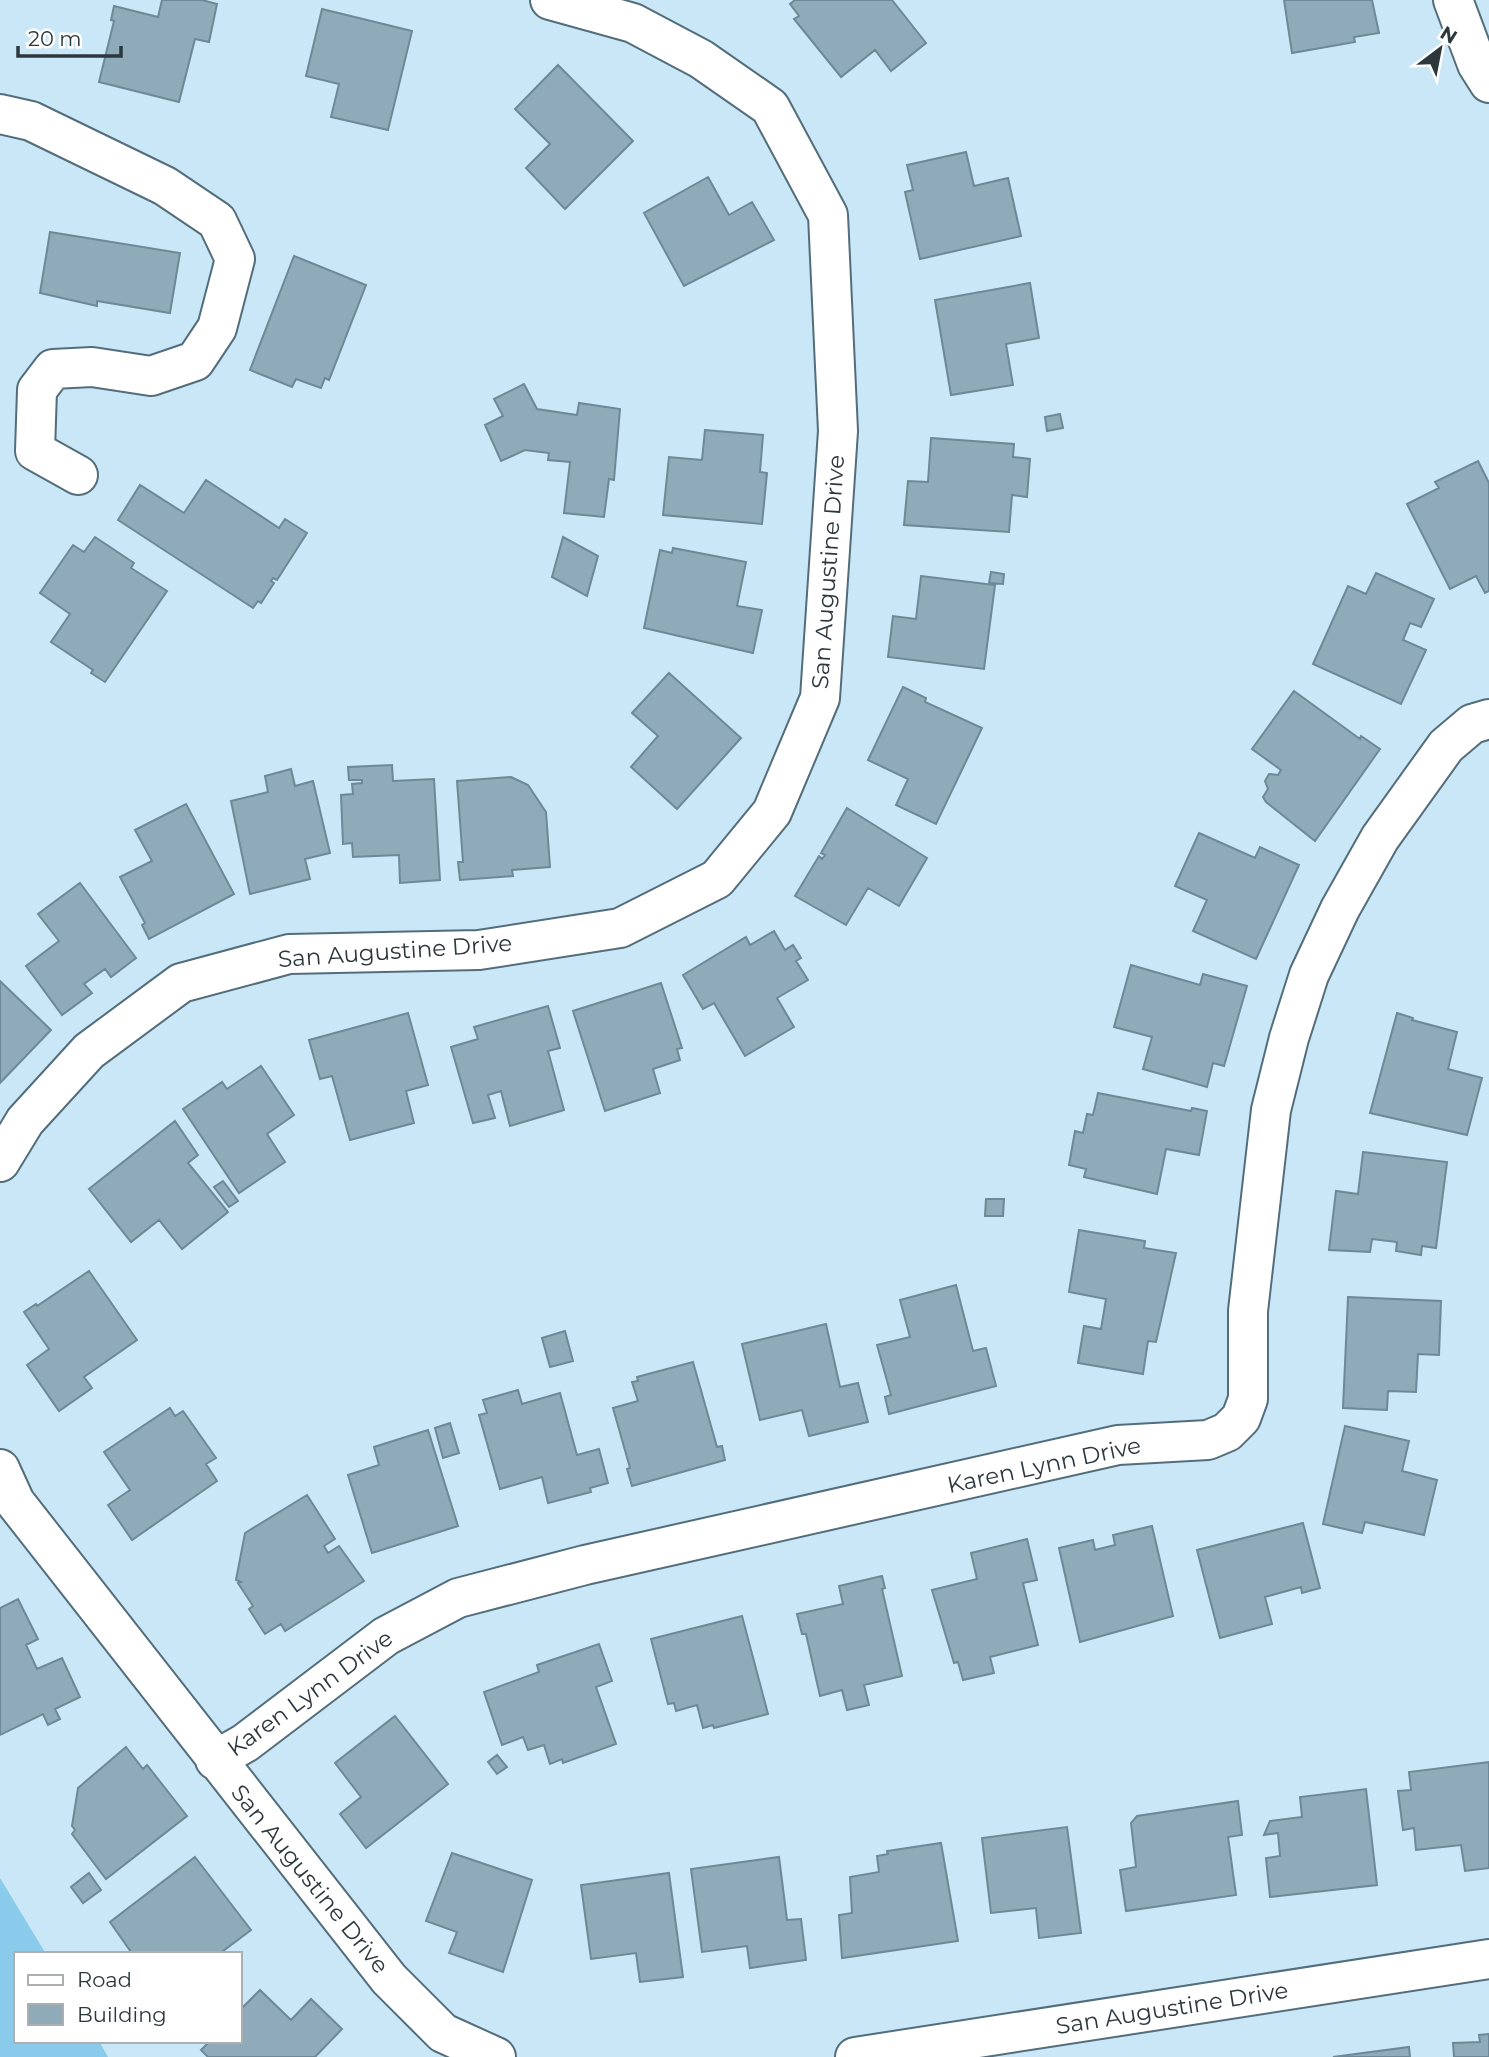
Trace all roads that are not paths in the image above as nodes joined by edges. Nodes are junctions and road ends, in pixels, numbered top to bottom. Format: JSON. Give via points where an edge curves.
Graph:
{"nodes":[{"id":1,"x":550,"y":0,"type":"edge"},
{"id":2,"x":1453,"y":0,"type":"edge"},
{"id":3,"x":1489,"y":83,"type":"edge"},
{"id":4,"x":0,"y":114,"type":"edge"},
{"id":5,"x":78,"y":475,"type":"dead end"},
{"id":6,"x":1489,"y":719,"type":"edge"},
{"id":7,"x":0,"y":1162,"type":"edge"},
{"id":8,"x":0,"y":1469,"type":"edge"},
{"id":9,"x":215,"y":1760,"type":"junction"},
{"id":10,"x":1489,"y":1959,"type":"edge"},
{"id":11,"x":496,"y":2057,"type":"edge"},
{"id":12,"x":855,"y":2057,"type":"edge"}],
"edges":[{"from":1,"to":7,"type":"street","name":"San Augustine Drive","via":[[633,23],[701,59],[771,107],[828,215],[838,431],[820,698],[772,812],[717,879],[620,928],[479,950],[289,954],[181,983],[89,1051],[25,1121]]},
{"from":2,"to":3,"type":"street"},
{"from":4,"to":5,"type":"street","via":[[31,121],[165,186],[218,221],[235,259],[217,328],[195,361],[151,376],[92,367],[53,369],[37,390],[35,451]]},
{"from":6,"to":9,"type":"street","name":"Karen Lynn Drive","via":[[1472,724],[1446,746],[1380,838],[1339,909],[1309,975],[1272,1110],[1248,1311],[1248,1399],[1241,1418],[1227,1432],[1208,1440],[1118,1445],[457,1598],[386,1636],[245,1743]]},
{"from":8,"to":9,"type":"street","name":"San Augustine Drive","via":[[15,1502]]},
{"from":9,"to":11,"type":"street","name":"San Augustine Drive","via":[[389,1979],[443,2033]]},
{"from":10,"to":12,"type":"street","name":"San Augustine Drive"}]}
